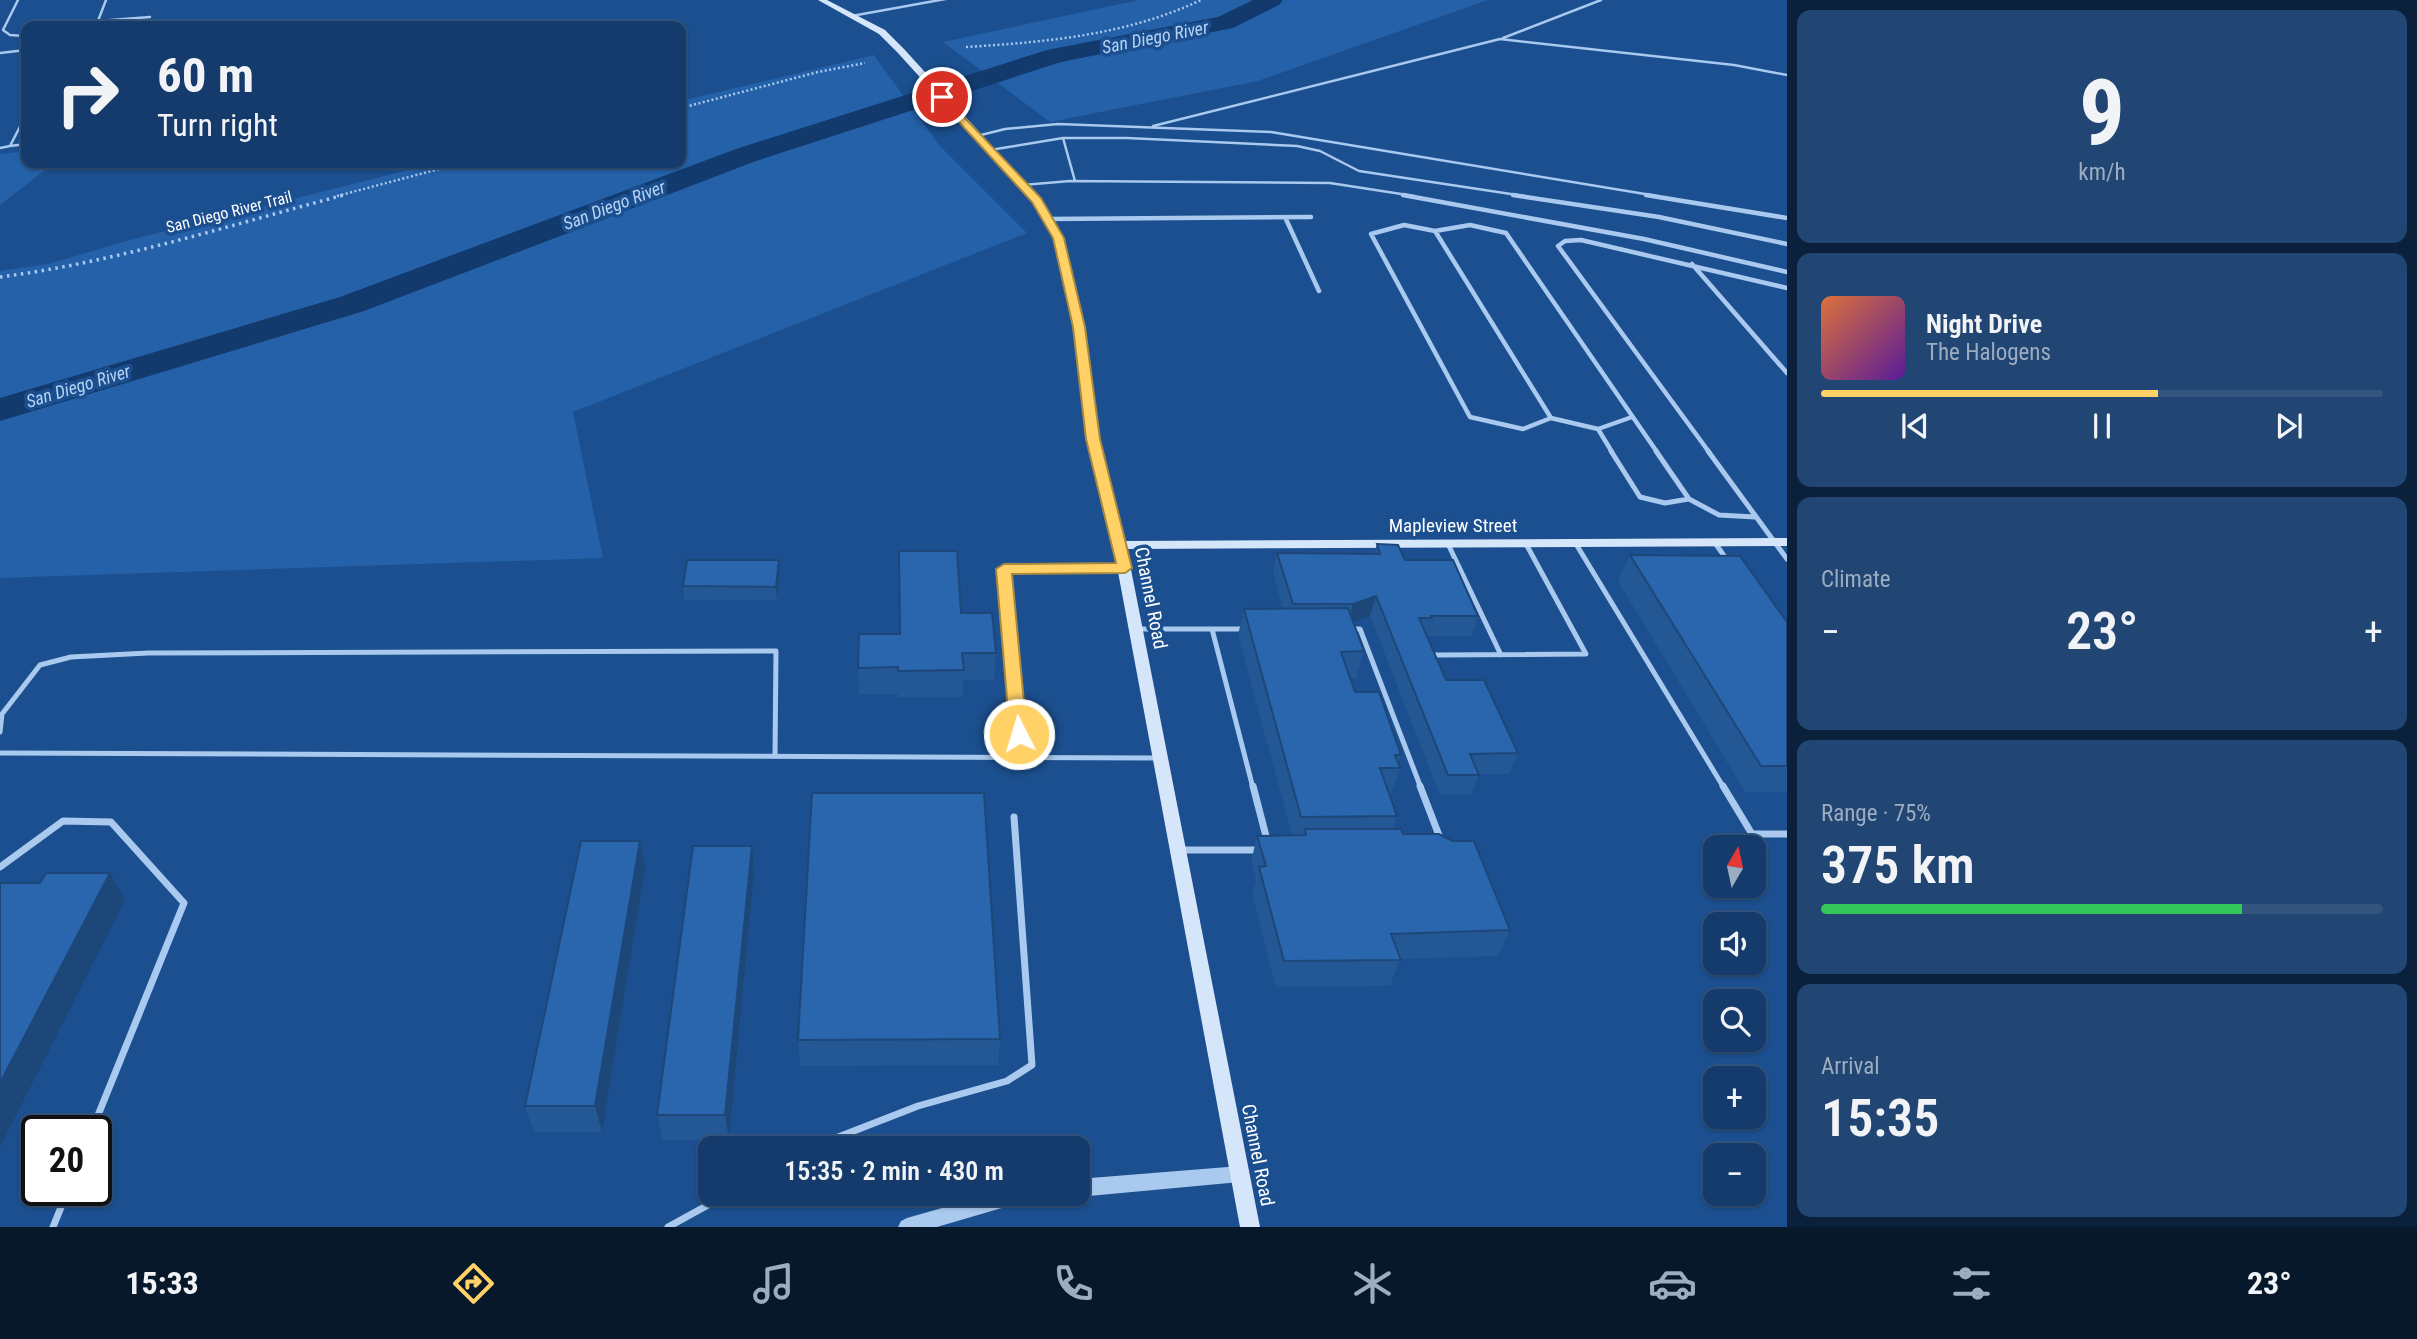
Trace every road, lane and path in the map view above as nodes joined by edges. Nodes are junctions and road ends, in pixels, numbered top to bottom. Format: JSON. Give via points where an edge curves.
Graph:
{"nodes":[{"id":1,"x":18,"y":0,"type":"edge"},
{"id":2,"x":106,"y":0,"type":"edge"},
{"id":3,"x":822,"y":0,"type":"edge"},
{"id":4,"x":944,"y":0,"type":"edge"},
{"id":5,"x":1201,"y":0,"type":"edge"},
{"id":6,"x":1601,"y":0,"type":"edge"},
{"id":7,"x":853,"y":15,"type":"junction"},
{"id":8,"x":150,"y":18,"type":"dead end"},
{"id":9,"x":98,"y":21,"type":"joint"},
{"id":10,"x":21,"y":36,"type":"edge"},
{"id":11,"x":1500,"y":39,"type":"junction"},
{"id":12,"x":966,"y":47,"type":"dead end"},
{"id":13,"x":21,"y":51,"type":"edge"},
{"id":14,"x":0,"y":53,"type":"edge"},
{"id":15,"x":865,"y":64,"type":"dead end"},
{"id":16,"x":1787,"y":75,"type":"edge"},
{"id":17,"x":686,"y":107,"type":"edge"},
{"id":18,"x":21,"y":125,"type":"edge"},
{"id":19,"x":1147,"y":127,"type":"junction"},
{"id":20,"x":977,"y":136,"type":"junction"},
{"id":21,"x":1063,"y":138,"type":"junction"},
{"id":22,"x":21,"y":145,"type":"edge"},
{"id":23,"x":10,"y":146,"type":"junction"},
{"id":24,"x":0,"y":148,"type":"edge"},
{"id":25,"x":990,"y":150,"type":"junction"},
{"id":26,"x":443,"y":168,"type":"edge"},
{"id":27,"x":1075,"y":181,"type":"junction"},
{"id":28,"x":1023,"y":185,"type":"junction"},
{"id":29,"x":1285,"y":217,"type":"junction"},
{"id":30,"x":1311,"y":217,"type":"dead end"},
{"id":31,"x":1787,"y":218,"type":"edge"},
{"id":32,"x":1047,"y":219,"type":"junction"},
{"id":33,"x":1435,"y":231,"type":"junction"},
{"id":34,"x":1787,"y":244,"type":"edge"},
{"id":35,"x":1692,"y":264,"type":"junction"},
{"id":36,"x":1787,"y":272,"type":"edge"},
{"id":37,"x":0,"y":277,"type":"edge"},
{"id":38,"x":1787,"y":288,"type":"edge"},
{"id":39,"x":1319,"y":291,"type":"dead end"},
{"id":40,"x":1787,"y":373,"type":"edge"},
{"id":41,"x":1632,"y":417,"type":"junction"},
{"id":42,"x":1551,"y":418,"type":"junction"},
{"id":43,"x":1598,"y":429,"type":"junction"},
{"id":44,"x":1689,"y":499,"type":"junction"},
{"id":45,"x":1755,"y":517,"type":"junction"},
{"id":46,"x":1780,"y":542,"type":"edge"},
{"id":47,"x":1715,"y":543,"type":"junction"},
{"id":48,"x":1448,"y":544,"type":"junction"},
{"id":49,"x":1526,"y":544,"type":"junction"},
{"id":50,"x":1576,"y":544,"type":"junction"},
{"id":51,"x":1120,"y":545,"type":"junction"},
{"id":52,"x":1787,"y":559,"type":"edge"},
{"id":53,"x":1729,"y":564,"type":"edge"},
{"id":54,"x":1125,"y":568,"type":"junction"},
{"id":55,"x":1136,"y":629,"type":"junction"},
{"id":56,"x":1212,"y":629,"type":"junction"},
{"id":57,"x":1252,"y":629,"type":"edge"},
{"id":58,"x":1347,"y":629,"type":"edge"},
{"id":59,"x":1501,"y":654,"type":"junction"},
{"id":60,"x":1434,"y":655,"type":"edge"},
{"id":61,"x":0,"y":732,"type":"edge"},
{"id":62,"x":0,"y":753,"type":"edge"},
{"id":63,"x":775,"y":756,"type":"junction"},
{"id":64,"x":1021,"y":758,"type":"junction"},
{"id":65,"x":1161,"y":758,"type":"junction"},
{"id":66,"x":1014,"y":817,"type":"dead end"},
{"id":67,"x":1787,"y":834,"type":"edge"},
{"id":68,"x":1444,"y":849,"type":"edge"},
{"id":69,"x":1178,"y":850,"type":"junction"},
{"id":70,"x":0,"y":867,"type":"edge"},
{"id":71,"x":98,"y":1115,"type":"edge"},
{"id":72,"x":841,"y":1136,"type":"edge"},
{"id":73,"x":1240,"y":1174,"type":"junction"},
{"id":74,"x":1090,"y":1187,"type":"edge"},
{"id":75,"x":62,"y":1206,"type":"edge"},
{"id":76,"x":706,"y":1206,"type":"edge"},
{"id":77,"x":978,"y":1206,"type":"edge"},
{"id":78,"x":53,"y":1227,"type":"edge"},
{"id":79,"x":668,"y":1227,"type":"edge"},
{"id":80,"x":907,"y":1227,"type":"edge"},
{"id":81,"x":1250,"y":1227,"type":"edge"}],
"edges":[{"from":1,"to":10,"type":"lane","via":[[3,30]]},
{"from":2,"to":9,"type":"lane"},
{"from":3,"to":7,"type":"main road","name":"Channel Road"},
{"from":4,"to":7,"type":"street"},
{"from":5,"to":12,"type":"path","via":[[1181,11],[1121,27],[1032,43]]},
{"from":6,"to":11,"type":"lane"},
{"from":7,"to":20,"type":"main road","name":"Channel Road","via":[[882,32]]},
{"from":8,"to":9,"type":"lane"},
{"from":11,"to":16,"type":"lane"},
{"from":11,"to":19,"type":"lane"},
{"from":13,"to":14,"type":"lane"},
{"from":15,"to":17,"type":"path","via":[[824,69]]},
{"from":18,"to":23,"type":"lane"},
{"from":19,"to":20,"type":"lane","via":[[1041,124]]},
{"from":19,"to":31,"type":"lane","via":[[1287,134]]},
{"from":20,"to":25,"type":"main road","name":"Channel Road"},
{"from":21,"to":25,"type":"lane"},
{"from":21,"to":27,"type":"lane"},
{"from":21,"to":34,"type":"lane","via":[[1297,146],[1320,151],[1359,172],[1658,217]]},
{"from":22,"to":23,"type":"lane"},
{"from":23,"to":24,"type":"lane"},
{"from":25,"to":28,"type":"main road","name":"Channel Road"},
{"from":26,"to":37,"type":"path","name":"San Diego River Trail","via":[[98,260]]},
{"from":27,"to":28,"type":"lane"},
{"from":27,"to":36,"type":"lane","via":[[1330,183],[1488,208]]},
{"from":28,"to":32,"type":"main road","name":"Channel Road"},
{"from":29,"to":30,"type":"lane"},
{"from":29,"to":32,"type":"lane"},
{"from":29,"to":39,"type":"lane"},
{"from":32,"to":51,"type":"main road","name":"Channel Road","via":[[1059,238],[1079,327],[1093,439]]},
{"from":33,"to":41,"type":"lane","via":[[1469,225],[1506,233]]},
{"from":33,"to":42,"type":"lane"},
{"from":33,"to":42,"type":"lane","via":[[1404,225],[1371,234],[1470,417],[1522,429]]},
{"from":35,"to":38,"type":"lane"},
{"from":35,"to":40,"type":"lane"},
{"from":35,"to":45,"type":"lane","via":[[1581,240],[1558,246]]},
{"from":41,"to":43,"type":"lane"},
{"from":41,"to":44,"type":"lane"},
{"from":42,"to":43,"type":"lane"},
{"from":43,"to":44,"type":"lane","via":[[1640,497],[1665,503]]},
{"from":44,"to":45,"type":"lane","via":[[1719,515]]},
{"from":45,"to":46,"type":"lane"},
{"from":46,"to":47,"type":"main road","name":"Mapleview Street"},
{"from":46,"to":52,"type":"lane"},
{"from":47,"to":50,"type":"main road","name":"Mapleview Street"},
{"from":47,"to":53,"type":"lane"},
{"from":48,"to":49,"type":"main road","name":"Mapleview Street"},
{"from":48,"to":51,"type":"main road","name":"Mapleview Street"},
{"from":48,"to":59,"type":"lane"},
{"from":49,"to":50,"type":"main road","name":"Mapleview Street"},
{"from":49,"to":59,"type":"lane","via":[[1586,654]]},
{"from":50,"to":67,"type":"lane","via":[[1752,834]]},
{"from":51,"to":54,"type":"main road","name":"Channel Road"},
{"from":54,"to":55,"type":"main road","name":"Channel Road"},
{"from":54,"to":64,"type":"lane","via":[[1004,569]]},
{"from":55,"to":56,"type":"lane"},
{"from":55,"to":65,"type":"main road","name":"Channel Road"},
{"from":56,"to":57,"type":"lane"},
{"from":56,"to":69,"type":"lane","via":[[1270,850]]},
{"from":58,"to":68,"type":"lane","via":[[1360,629]]},
{"from":59,"to":60,"type":"lane"},
{"from":61,"to":63,"type":"lane","via":[[2,714],[40,665],[71,657],[776,651]]},
{"from":62,"to":63,"type":"lane"},
{"from":63,"to":64,"type":"lane"},
{"from":64,"to":65,"type":"lane"},
{"from":65,"to":69,"type":"main road","name":"Channel Road"},
{"from":66,"to":72,"type":"lane","via":[[1032,1065],[1007,1081],[918,1106]]},
{"from":69,"to":73,"type":"main road","name":"Channel Road"},
{"from":70,"to":71,"type":"lane","via":[[63,821],[111,822],[184,903]]},
{"from":73,"to":74,"type":"street"},
{"from":73,"to":81,"type":"main road","name":"Channel Road"},
{"from":75,"to":78,"type":"lane"},
{"from":76,"to":79,"type":"lane"},
{"from":77,"to":80,"type":"street"}]}
